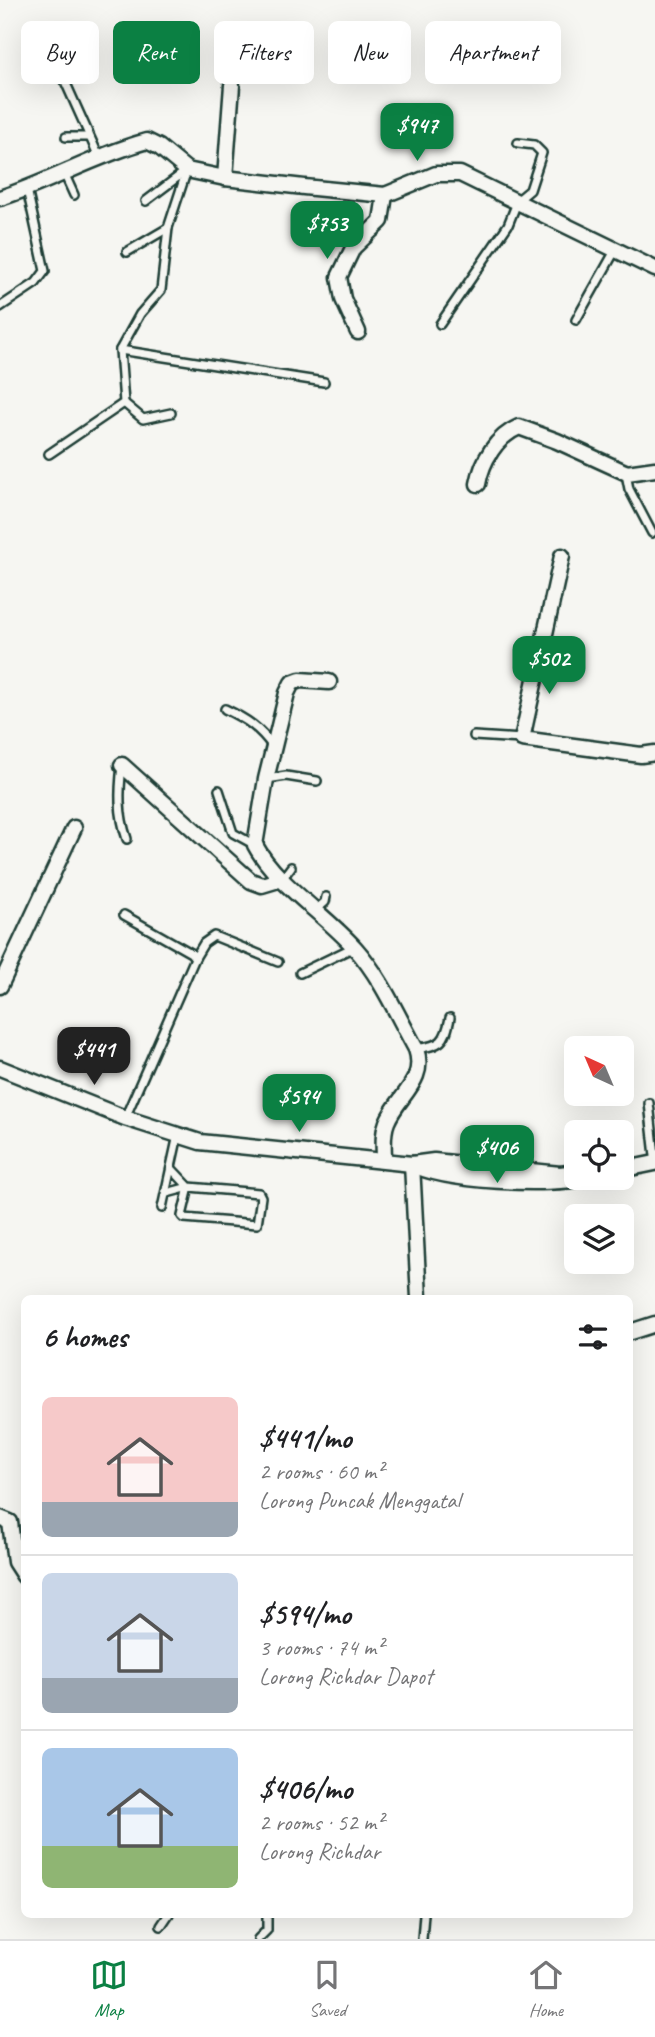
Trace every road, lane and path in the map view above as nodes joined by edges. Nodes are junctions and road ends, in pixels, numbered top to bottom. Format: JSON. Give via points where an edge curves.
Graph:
{"nodes":[{"id":1,"x":66,"y":84,"type":"edge"},
{"id":2,"x":232,"y":85,"type":"dead end"},
{"id":3,"x":66,"y":137,"type":"dead end"},
{"id":4,"x":89,"y":137,"type":"junction"},
{"id":5,"x":518,"y":143,"type":"dead end"},
{"id":6,"x":99,"y":158,"type":"junction"},
{"id":7,"x":187,"y":170,"type":"junction"},
{"id":8,"x":64,"y":173,"type":"junction"},
{"id":9,"x":225,"y":178,"type":"junction"},
{"id":10,"x":27,"y":189,"type":"junction"},
{"id":11,"x":74,"y":195,"type":"dead end"},
{"id":12,"x":385,"y":195,"type":"junction"},
{"id":13,"x":0,"y":198,"type":"edge"},
{"id":14,"x":518,"y":200,"type":"junction"},
{"id":15,"x":146,"y":201,"type":"dead end"},
{"id":16,"x":168,"y":228,"type":"junction"},
{"id":17,"x":616,"y":248,"type":"junction"},
{"id":18,"x":127,"y":252,"type":"dead end"},
{"id":19,"x":655,"y":269,"type":"edge"},
{"id":20,"x":0,"y":307,"type":"edge"},
{"id":21,"x":576,"y":320,"type":"dead end"},
{"id":22,"x":440,"y":324,"type":"dead end"},
{"id":23,"x":358,"y":332,"type":"dead end"},
{"id":24,"x":120,"y":350,"type":"junction"},
{"id":25,"x":324,"y":382,"type":"dead end"},
{"id":26,"x":124,"y":403,"type":"junction"},
{"id":27,"x":172,"y":413,"type":"dead end"},
{"id":28,"x":49,"y":454,"type":"dead end"},
{"id":29,"x":655,"y":469,"type":"edge"},
{"id":30,"x":627,"y":476,"type":"junction"},
{"id":31,"x":478,"y":484,"type":"dead end"},
{"id":32,"x":621,"y":487,"type":"dead end"},
{"id":33,"x":652,"y":533,"type":"dead end"},
{"id":34,"x":562,"y":556,"type":"dead end"},
{"id":35,"x":329,"y":682,"type":"dead end"},
{"id":36,"x":225,"y":709,"type":"dead end"},
{"id":37,"x":474,"y":736,"type":"dead end"},
{"id":38,"x":522,"y":738,"type":"junction"},
{"id":39,"x":274,"y":747,"type":"junction"},
{"id":40,"x":655,"y":753,"type":"edge"},
{"id":41,"x":122,"y":765,"type":"joint"},
{"id":42,"x":266,"y":779,"type":"junction"},
{"id":43,"x":317,"y":781,"type":"dead end"},
{"id":44,"x":219,"y":790,"type":"dead end"},
{"id":45,"x":74,"y":828,"type":"dead end"},
{"id":46,"x":127,"y":839,"type":"dead end"},
{"id":47,"x":254,"y":845,"type":"junction"},
{"id":48,"x":287,"y":873,"type":"junction"},
{"id":49,"x":326,"y":897,"type":"dead end"},
{"id":50,"x":317,"y":909,"type":"junction"},
{"id":51,"x":124,"y":915,"type":"dead end"},
{"id":52,"x":354,"y":947,"type":"junction"},
{"id":53,"x":195,"y":958,"type":"junction"},
{"id":54,"x":278,"y":962,"type":"dead end"},
{"id":55,"x":300,"y":973,"type":"dead end"},
{"id":56,"x":2,"y":976,"type":"edge"},
{"id":57,"x":450,"y":1018,"type":"dead end"},
{"id":58,"x":416,"y":1049,"type":"junction"},
{"id":59,"x":0,"y":1068,"type":"edge"},
{"id":60,"x":649,"y":1103,"type":"dead end"},
{"id":61,"x":125,"y":1118,"type":"junction"},
{"id":62,"x":178,"y":1134,"type":"junction"},
{"id":63,"x":655,"y":1156,"type":"edge"},
{"id":64,"x":384,"y":1160,"type":"junction"},
{"id":65,"x":634,"y":1160,"type":"edge"},
{"id":66,"x":655,"y":1163,"type":"edge"},
{"id":67,"x":412,"y":1164,"type":"junction"},
{"id":68,"x":634,"y":1167,"type":"edge"},
{"id":69,"x":173,"y":1170,"type":"junction"},
{"id":70,"x":564,"y":1174,"type":"edge"},
{"id":71,"x":564,"y":1183,"type":"edge"},
{"id":72,"x":189,"y":1186,"type":"junction"},
{"id":73,"x":167,"y":1193,"type":"junction"},
{"id":74,"x":162,"y":1208,"type":"dead end"},
{"id":75,"x":419,"y":1295,"type":"edge"},
{"id":76,"x":655,"y":1324,"type":"edge"},
{"id":77,"x":633,"y":1331,"type":"edge"},
{"id":78,"x":0,"y":1518,"type":"edge"},
{"id":79,"x":21,"y":1571,"type":"edge"},
{"id":80,"x":166,"y":1918,"type":"edge"},
{"id":81,"x":267,"y":1918,"type":"edge"},
{"id":82,"x":424,"y":1918,"type":"edge"},
{"id":83,"x":161,"y":1926,"type":"dead end"},
{"id":84,"x":258,"y":1939,"type":"edge"},
{"id":85,"x":422,"y":1939,"type":"edge"}],
"edges":[{"from":1,"to":4,"type":"lane"},
{"from":2,"to":9,"type":"street"},
{"from":3,"to":4,"type":"lane"},
{"from":4,"to":6,"type":"lane"},
{"from":5,"to":14,"type":"lane","via":[[534,145],[542,153],[530,190]]},
{"from":6,"to":7,"type":"street","via":[[147,141]]},
{"from":6,"to":8,"type":"street"},
{"from":7,"to":9,"type":"street"},
{"from":7,"to":15,"type":"lane"},
{"from":7,"to":16,"type":"lane"},
{"from":8,"to":10,"type":"street"},
{"from":8,"to":11,"type":"lane"},
{"from":9,"to":12,"type":"street"},
{"from":10,"to":13,"type":"street"},
{"from":10,"to":20,"type":"lane","via":[[45,271],[36,283]]},
{"from":12,"to":14,"type":"street","via":[[436,174],[460,174]]},
{"from":12,"to":23,"type":"street","via":[[381,221],[353,248],[339,277]]},
{"from":14,"to":17,"type":"street"},
{"from":14,"to":22,"type":"lane","via":[[508,225]]},
{"from":16,"to":18,"type":"lane"},
{"from":16,"to":24,"type":"lane","via":[[161,290],[140,314]]},
{"from":17,"to":19,"type":"street"},
{"from":17,"to":21,"type":"lane"},
{"from":24,"to":25,"type":"lane"},
{"from":24,"to":26,"type":"lane"},
{"from":26,"to":27,"type":"lane","via":[[143,419]]},
{"from":26,"to":28,"type":"lane"},
{"from":29,"to":30,"type":"street"},
{"from":30,"to":31,"type":"street","via":[[557,440],[519,428],[507,433],[481,464]]},
{"from":30,"to":32,"type":"lane"},
{"from":30,"to":33,"type":"lane"},
{"from":34,"to":38,"type":"street"},
{"from":35,"to":39,"type":"street","via":[[292,682]]},
{"from":36,"to":39,"type":"lane","via":[[246,719]]},
{"from":37,"to":38,"type":"lane"},
{"from":38,"to":40,"type":"street","via":[[641,755]]},
{"from":39,"to":42,"type":"street"},
{"from":41,"to":46,"type":"lane","via":[[118,803]]},
{"from":41,"to":48,"type":"street","via":[[251,881],[262,885]]},
{"from":42,"to":43,"type":"lane","via":[[286,776]]},
{"from":42,"to":47,"type":"street"},
{"from":44,"to":47,"type":"lane","via":[[233,834]]},
{"from":45,"to":56,"type":"street"},
{"from":47,"to":48,"type":"street"},
{"from":48,"to":50,"type":"street"},
{"from":49,"to":50,"type":"lane"},
{"from":50,"to":52,"type":"street"},
{"from":51,"to":53,"type":"lane"},
{"from":52,"to":55,"type":"lane"},
{"from":52,"to":58,"type":"street"},
{"from":53,"to":54,"type":"lane","via":[[214,936]]},
{"from":53,"to":61,"type":"lane"},
{"from":57,"to":58,"type":"lane","via":[[446,1038]]},
{"from":58,"to":64,"type":"street","via":[[418,1076],[388,1121]]},
{"from":59,"to":61,"type":"street"},
{"from":60,"to":63,"type":"lane"},
{"from":61,"to":62,"type":"street"},
{"from":62,"to":64,"type":"street","via":[[200,1142]]},
{"from":62,"to":69,"type":"lane"},
{"from":63,"to":65,"type":"street"},
{"from":64,"to":67,"type":"street"},
{"from":66,"to":68,"type":"street"},
{"from":67,"to":70,"type":"street","via":[[434,1161]]},
{"from":67,"to":71,"type":"street","via":[[428,1173]]},
{"from":67,"to":75,"type":"street"},
{"from":69,"to":72,"type":"lane"},
{"from":69,"to":73,"type":"lane"},
{"from":72,"to":72,"type":"lane","via":[[184,1218],[257,1224],[259,1193]]},
{"from":72,"to":73,"type":"lane"},
{"from":73,"to":74,"type":"lane"},
{"from":76,"to":77,"type":"street"},
{"from":78,"to":79,"type":"street","via":[[10,1522],[15,1562]]},
{"from":80,"to":83,"type":"lane"},
{"from":81,"to":84,"type":"lane","via":[[267,1930]]},
{"from":82,"to":85,"type":"lane"}]}
